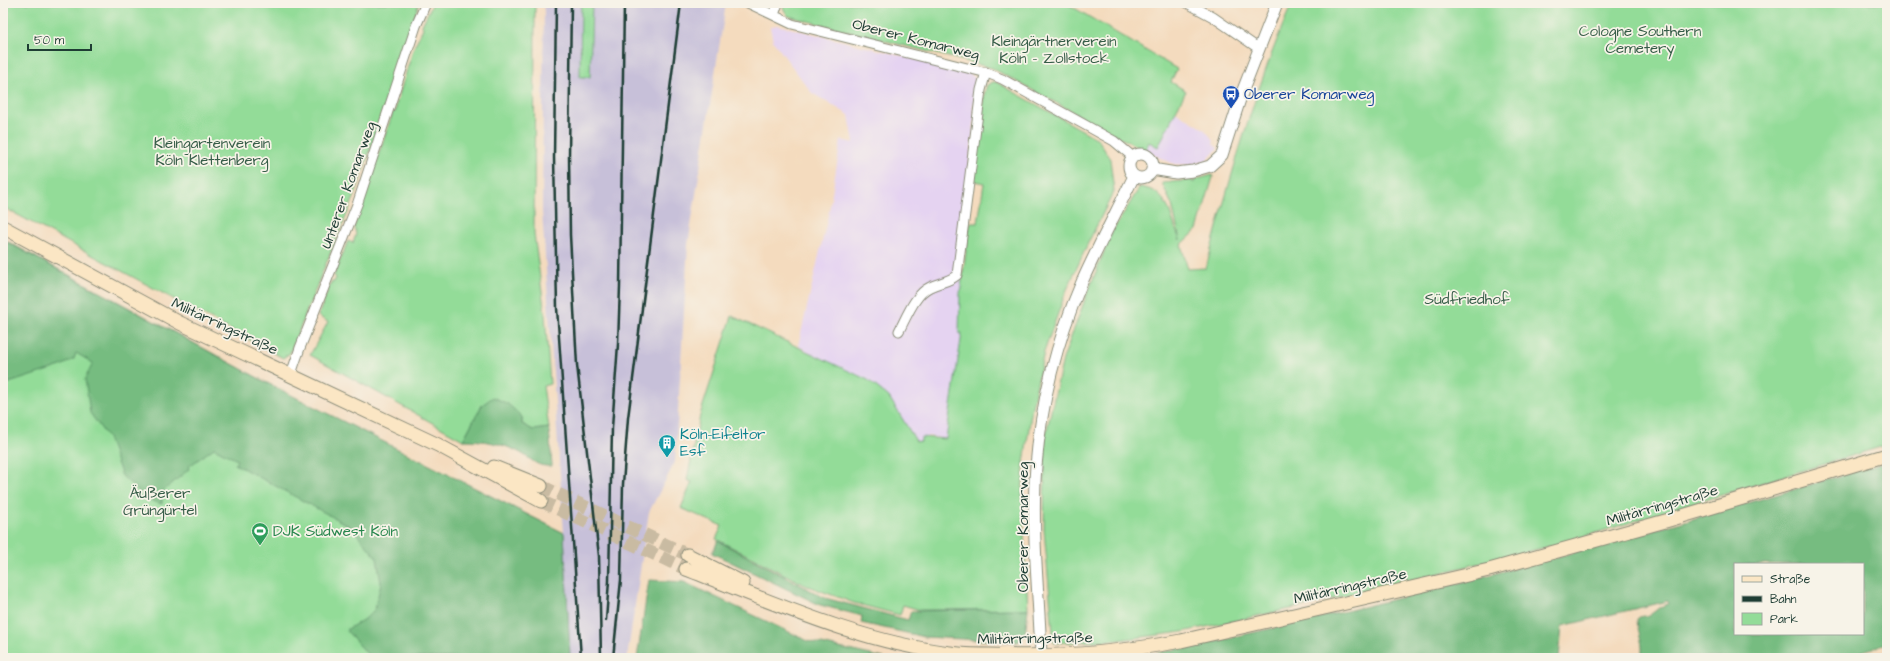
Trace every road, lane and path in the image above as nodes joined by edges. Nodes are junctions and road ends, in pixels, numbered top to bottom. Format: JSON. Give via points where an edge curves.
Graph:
{"nodes":[{"id":1,"x":426,"y":3,"type":"edge"},
{"id":2,"x":778,"y":3,"type":"edge"},
{"id":3,"x":1187,"y":3,"type":"edge"},
{"id":4,"x":1277,"y":3,"type":"edge"},
{"id":5,"x":748,"y":4,"type":"edge"},
{"id":6,"x":774,"y":15,"type":"junction"},
{"id":7,"x":1258,"y":48,"type":"junction"},
{"id":8,"x":986,"y":72,"type":"junction"},
{"id":9,"x":1133,"y":157,"type":"junction"},
{"id":10,"x":1152,"y":169,"type":"junction"},
{"id":11,"x":1134,"y":176,"type":"junction"},
{"id":12,"x":3,"y":227,"type":"edge"},
{"id":13,"x":899,"y":331,"type":"dead end"},
{"id":14,"x":291,"y":374,"type":"junction"},
{"id":15,"x":438,"y":445,"type":"junction"},
{"id":16,"x":1887,"y":455,"type":"edge"},
{"id":17,"x":541,"y":486,"type":"tunnel mouth"},
{"id":18,"x":541,"y":501,"type":"tunnel mouth"},
{"id":19,"x":688,"y":555,"type":"tunnel mouth"},
{"id":20,"x":686,"y":569,"type":"tunnel mouth"},
{"id":21,"x":810,"y":617,"type":"junction"},
{"id":22,"x":1041,"y":657,"type":"edge"}],
"edges":[{"from":1,"to":14,"type":"street","name":"Unterer Komarweg","via":[[416,26],[358,202]]},
{"from":2,"to":6,"type":"street"},
{"from":3,"to":7,"type":"street","via":[[1213,17]]},
{"from":4,"to":7,"type":"street"},
{"from":5,"to":6,"type":"street","name":"Oberer Komarweg"},
{"from":6,"to":8,"type":"street","name":"Oberer Komarweg","via":[[792,24]]},
{"from":7,"to":10,"type":"street","via":[[1222,154],[1210,166],[1193,171]]},
{"from":8,"to":9,"type":"street","name":"Oberer Komarweg","via":[[1114,141]]},
{"from":8,"to":13,"type":"street","name":"Oberer Komarweg","via":[[981,90],[956,275],[951,280],[930,286],[923,292]]},
{"from":9,"to":10,"type":"street","via":[[1137,154],[1147,156],[1153,164]]},
{"from":9,"to":11,"type":"street","via":[[1129,166]]},
{"from":10,"to":11,"type":"street","via":[[1143,178]]},
{"from":11,"to":22,"type":"street","name":"Oberer Komarweg","via":[[1075,300],[1054,363],[1042,415],[1035,489]]},
{"from":12,"to":14,"type":"main road","name":"Militärringstraße","via":[[180,323]]},
{"from":14,"to":15,"type":"main road","name":"Militärringstraße"},
{"from":15,"to":17,"type":"main road","name":"Militärringstraße"},
{"from":15,"to":18,"type":"main road","name":"Militärringstraße"},
{"from":16,"to":22,"type":"main road","name":"Militärringstraße","via":[[1568,549],[1460,577],[1142,648]]},
{"from":19,"to":21,"type":"main road","name":"Militärringstraße"},
{"from":20,"to":21,"type":"main road","name":"Militärringstraße"},
{"from":21,"to":22,"type":"main road","name":"Militärringstraße","via":[[907,646],[950,653]]}]}
